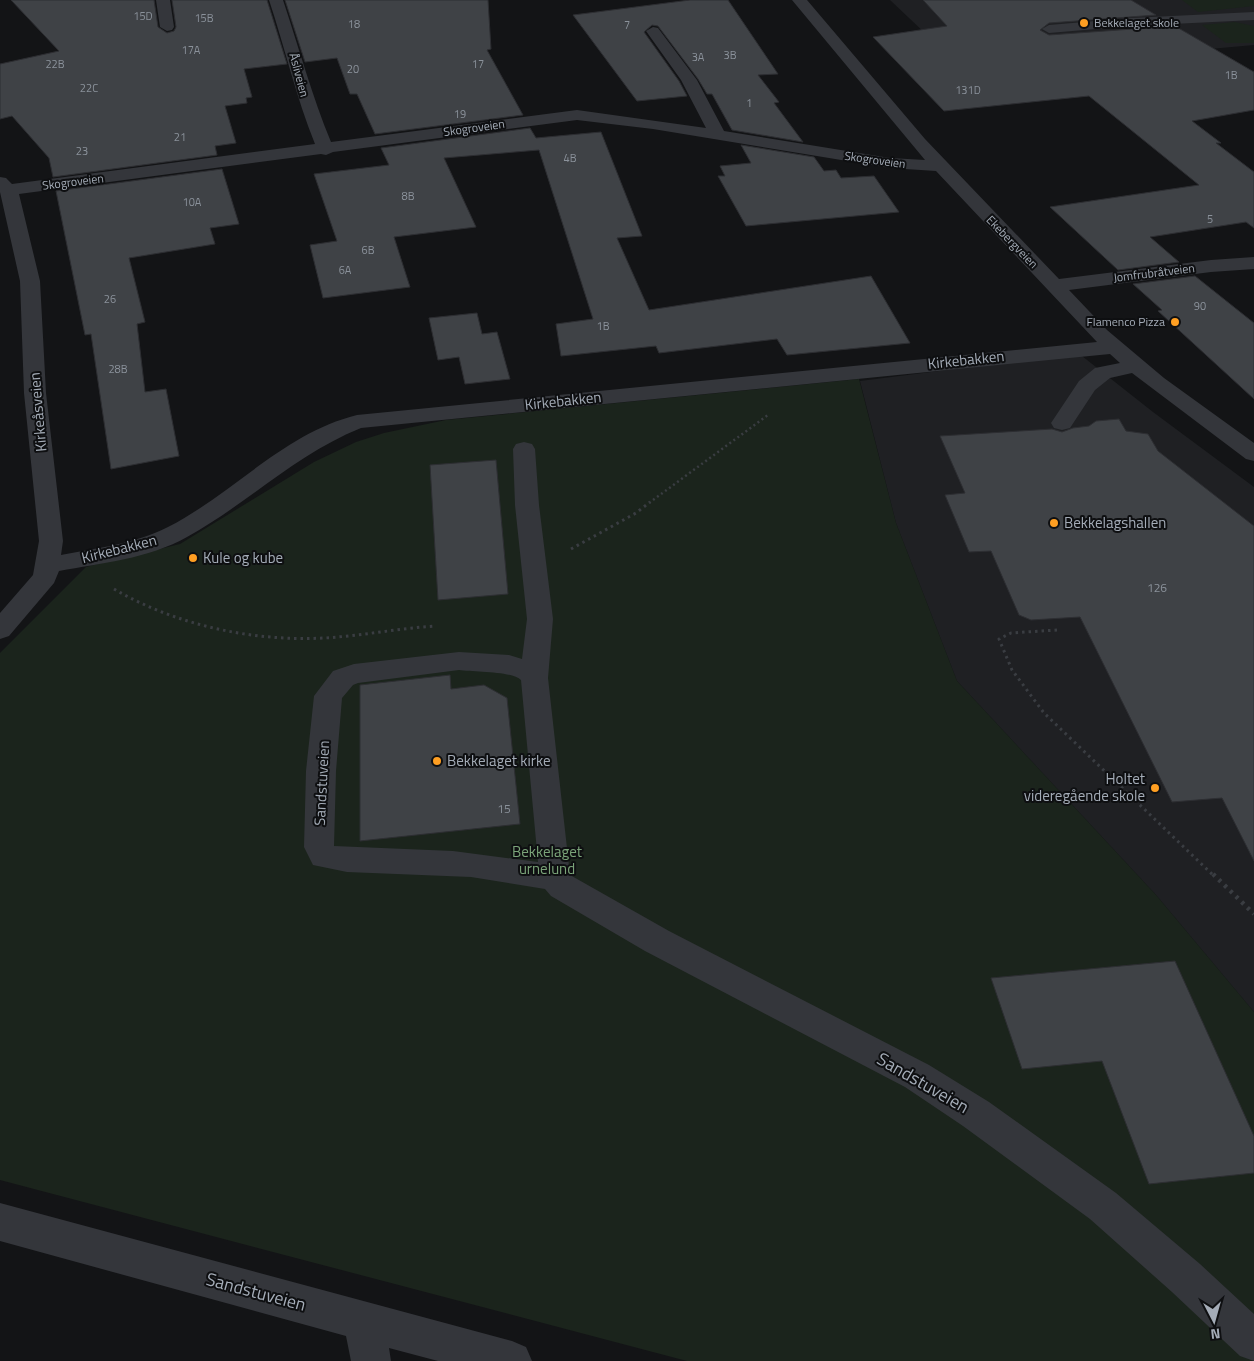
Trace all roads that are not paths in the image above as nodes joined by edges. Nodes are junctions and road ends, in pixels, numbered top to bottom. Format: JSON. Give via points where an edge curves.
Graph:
{"nodes":[{"id":1,"x":163,"y":0,"type":"edge"},
{"id":2,"x":276,"y":0,"type":"edge"},
{"id":3,"x":799,"y":0,"type":"edge"},
{"id":4,"x":1254,"y":16,"type":"edge"},
{"id":5,"x":168,"y":26,"type":"dead end"},
{"id":6,"x":1049,"y":29,"type":"dead end"},
{"id":7,"x":652,"y":31,"type":"dead end"},
{"id":8,"x":717,"y":134,"type":"junction"},
{"id":9,"x":326,"y":150,"type":"junction"},
{"id":10,"x":940,"y":166,"type":"junction"},
{"id":11,"x":4,"y":186,"type":"edge"},
{"id":12,"x":1254,"y":263,"type":"edge"},
{"id":13,"x":1054,"y":286,"type":"junction"},
{"id":14,"x":1113,"y":346,"type":"junction"},
{"id":15,"x":1135,"y":366,"type":"junction"},
{"id":16,"x":1062,"y":424,"type":"dead end"},
{"id":17,"x":524,"y":449,"type":"dead end"},
{"id":18,"x":1254,"y":454,"type":"edge"},
{"id":19,"x":48,"y":565,"type":"junction"},
{"id":20,"x":0,"y":630,"type":"edge"},
{"id":21,"x":534,"y":678,"type":"junction"},
{"id":22,"x":555,"y":879,"type":"junction"},
{"id":23,"x":0,"y":1222,"type":"edge"},
{"id":24,"x":363,"y":1321,"type":"junction"},
{"id":25,"x":1254,"y":1342,"type":"edge"},
{"id":26,"x":371,"y":1361,"type":"edge"},
{"id":27,"x":512,"y":1361,"type":"edge"}],
"edges":[{"from":1,"to":5,"type":"street"},
{"from":2,"to":9,"type":"street","name":"Åsliveien","via":[[306,101]]},
{"from":3,"to":10,"type":"street","name":"Ekebergveien"},
{"from":4,"to":6,"type":"street"},
{"from":7,"to":8,"type":"street","via":[[670,50]]},
{"from":8,"to":9,"type":"street","name":"Skogroveien","via":[[577,115]]},
{"from":8,"to":10,"type":"street","name":"Skogroveien","via":[[890,163]]},
{"from":9,"to":11,"type":"street","name":"Skogroveien"},
{"from":10,"to":13,"type":"street","name":"Ekebergveien"},
{"from":11,"to":19,"type":"street","name":"Kirkeåsveien","via":[[12,202],[30,281],[34,386],[51,541]]},
{"from":12,"to":13,"type":"street","name":"Jomfrubråtveien"},
{"from":13,"to":14,"type":"street","name":"Ekebergveien"},
{"from":14,"to":15,"type":"street","name":"Ekebergveien"},
{"from":14,"to":19,"type":"street","name":"Kirkebakken","via":[[357,422],[311,443],[177,533],[149,544]]},
{"from":15,"to":16,"type":"street","via":[[1103,373],[1087,386]]},
{"from":15,"to":18,"type":"street","name":"Ekebergveien"},
{"from":17,"to":21,"type":"street","via":[[540,619]]},
{"from":19,"to":20,"type":"street","name":"Kirkeåsveien","via":[[45,577]]},
{"from":21,"to":22,"type":"street"},
{"from":21,"to":22,"type":"street","name":"Sandstuveien","via":[[527,670],[509,665],[459,661],[406,666],[343,678],[328,696],[321,771],[319,847],[324,856],[344,860],[419,861],[523,870]]},
{"from":22,"to":25,"type":"street","name":"Sandstuveien","via":[[562,887],[649,936],[917,1076],[976,1114],[1102,1206]]},
{"from":23,"to":24,"type":"street","name":"Sandstuveien"},
{"from":24,"to":26,"type":"street"},
{"from":24,"to":27,"type":"street","name":"Sandstuveien"}]}
